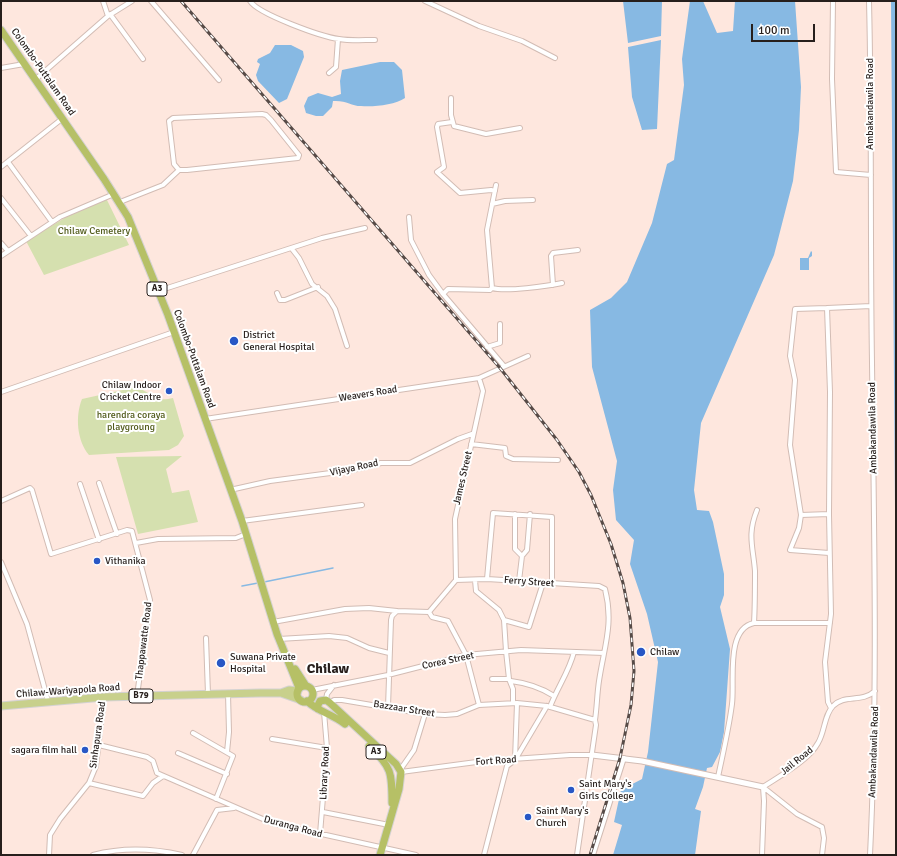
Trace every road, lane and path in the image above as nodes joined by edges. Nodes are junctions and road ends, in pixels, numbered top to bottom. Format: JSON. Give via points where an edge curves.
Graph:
{"nodes":[{"id":1,"x":102,"y":1,"type":"edge"},
{"id":2,"x":151,"y":1,"type":"edge"},
{"id":3,"x":250,"y":1,"type":"edge"},
{"id":4,"x":424,"y":1,"type":"edge"},
{"id":5,"x":833,"y":1,"type":"edge"},
{"id":6,"x":869,"y":1,"type":"edge"},
{"id":7,"x":129,"y":2,"type":"edge"},
{"id":8,"x":109,"y":15,"type":"junction"},
{"id":9,"x":1,"y":30,"type":"edge"},
{"id":10,"x":338,"y":40,"type":"junction"},
{"id":11,"x":375,"y":40,"type":"dead end"},
{"id":12,"x":555,"y":58,"type":"dead end"},
{"id":13,"x":143,"y":59,"type":"dead end"},
{"id":14,"x":25,"y":64,"type":"junction"},
{"id":15,"x":1,"y":68,"type":"edge"},
{"id":16,"x":328,"y":73,"type":"dead end"},
{"id":17,"x":36,"y":79,"type":"junction"},
{"id":18,"x":219,"y":80,"type":"dead end"},
{"id":19,"x":451,"y":98,"type":"dead end"},
{"id":20,"x":63,"y":118,"type":"junction"},
{"id":21,"x":452,"y":122,"type":"junction"},
{"id":22,"x":520,"y":128,"type":"dead end"},
{"id":23,"x":8,"y":162,"type":"junction"},
{"id":24,"x":1,"y":167,"type":"edge"},
{"id":25,"x":179,"y":170,"type":"junction"},
{"id":26,"x":871,"y":175,"type":"junction"},
{"id":27,"x":496,"y":185,"type":"dead end"},
{"id":28,"x":495,"y":191,"type":"junction"},
{"id":29,"x":114,"y":194,"type":"junction"},
{"id":30,"x":1,"y":198,"type":"edge"},
{"id":31,"x":533,"y":200,"type":"dead end"},
{"id":32,"x":120,"y":202,"type":"junction"},
{"id":33,"x":492,"y":204,"type":"junction"},
{"id":34,"x":409,"y":217,"type":"dead end"},
{"id":35,"x":52,"y":222,"type":"junction"},
{"id":36,"x":365,"y":228,"type":"dead end"},
{"id":37,"x":31,"y":236,"type":"junction"},
{"id":38,"x":1,"y":243,"type":"edge"},
{"id":39,"x":292,"y":249,"type":"junction"},
{"id":40,"x":578,"y":250,"type":"dead end"},
{"id":41,"x":8,"y":252,"type":"junction"},
{"id":42,"x":1,"y":256,"type":"edge"},
{"id":43,"x":562,"y":282,"type":"dead end"},
{"id":44,"x":553,"y":285,"type":"junction"},
{"id":45,"x":318,"y":287,"type":"junction"},
{"id":46,"x":492,"y":288,"type":"junction"},
{"id":47,"x":158,"y":291,"type":"junction"},
{"id":48,"x":277,"y":293,"type":"dead end"},
{"id":49,"x":443,"y":294,"type":"junction"},
{"id":50,"x":871,"y":306,"type":"junction"},
{"id":51,"x":827,"y":308,"type":"junction"},
{"id":52,"x":500,"y":324,"type":"dead end"},
{"id":53,"x":174,"y":332,"type":"junction"},
{"id":54,"x":347,"y":346,"type":"dead end"},
{"id":55,"x":487,"y":347,"type":"junction"},
{"id":56,"x":528,"y":356,"type":"dead end"},
{"id":57,"x":504,"y":366,"type":"junction"},
{"id":58,"x":479,"y":378,"type":"junction"},
{"id":59,"x":1,"y":392,"type":"edge"},
{"id":60,"x":205,"y":419,"type":"junction"},
{"id":61,"x":472,"y":434,"type":"junction"},
{"id":62,"x":471,"y":444,"type":"junction"},
{"id":63,"x":558,"y":460,"type":"dead end"},
{"id":64,"x":99,"y":483,"type":"dead end"},
{"id":65,"x":80,"y":484,"type":"dead end"},
{"id":66,"x":230,"y":490,"type":"junction"},
{"id":67,"x":1,"y":501,"type":"edge"},
{"id":68,"x":362,"y":505,"type":"dead end"},
{"id":69,"x":757,"y":510,"type":"dead end"},
{"id":70,"x":515,"y":514,"type":"junction"},
{"id":71,"x":530,"y":514,"type":"junction"},
{"id":72,"x":829,"y":514,"type":"junction"},
{"id":73,"x":801,"y":515,"type":"junction"},
{"id":74,"x":242,"y":521,"type":"junction"},
{"id":75,"x":117,"y":534,"type":"junction"},
{"id":76,"x":246,"y":534,"type":"junction"},
{"id":77,"x":99,"y":540,"type":"junction"},
{"id":78,"x":136,"y":543,"type":"junction"},
{"id":79,"x":829,"y":553,"type":"junction"},
{"id":80,"x":522,"y":556,"type":"junction"},
{"id":81,"x":1,"y":562,"type":"edge"},
{"id":82,"x":487,"y":579,"type":"junction"},
{"id":83,"x":456,"y":580,"type":"junction"},
{"id":84,"x":475,"y":580,"type":"junction"},
{"id":85,"x":519,"y":580,"type":"junction"},
{"id":86,"x":543,"y":583,"type":"junction"},
{"id":87,"x":552,"y":583,"type":"junction"},
{"id":88,"x":397,"y":611,"type":"junction"},
{"id":89,"x":429,"y":612,"type":"junction"},
{"id":90,"x":504,"y":620,"type":"junction"},
{"id":91,"x":273,"y":622,"type":"junction"},
{"id":92,"x":754,"y":623,"type":"junction"},
{"id":93,"x":830,"y":623,"type":"junction"},
{"id":94,"x":206,"y":638,"type":"dead end"},
{"id":95,"x":279,"y":639,"type":"junction"},
{"id":96,"x":506,"y":651,"type":"junction"},
{"id":97,"x":574,"y":652,"type":"junction"},
{"id":98,"x":389,"y":653,"type":"junction"},
{"id":99,"x":604,"y":653,"type":"junction"},
{"id":100,"x":466,"y":655,"type":"junction"},
{"id":101,"x":388,"y":674,"type":"junction"},
{"id":102,"x":492,"y":679,"type":"dead end"},
{"id":103,"x":510,"y":680,"type":"junction"},
{"id":104,"x":334,"y":685,"type":"junction"},
{"id":105,"x":304,"y":689,"type":"junction"},
{"id":106,"x":875,"y":691,"type":"junction"},
{"id":107,"x":228,"y":693,"type":"junction"},
{"id":108,"x":281,"y":693,"type":"junction"},
{"id":109,"x":208,"y":694,"type":"junction"},
{"id":110,"x":137,"y":696,"type":"junction"},
{"id":111,"x":554,"y":696,"type":"junction"},
{"id":112,"x":104,"y":697,"type":"junction"},
{"id":113,"x":48,"y":701,"type":"junction"},
{"id":114,"x":304,"y":701,"type":"junction"},
{"id":115,"x":328,"y":702,"type":"junction"},
{"id":116,"x":515,"y":703,"type":"junction"},
{"id":117,"x":479,"y":705,"type":"junction"},
{"id":118,"x":1,"y":706,"type":"edge"},
{"id":119,"x":388,"y":707,"type":"junction"},
{"id":120,"x":548,"y":707,"type":"junction"},
{"id":121,"x":831,"y":708,"type":"junction"},
{"id":122,"x":323,"y":711,"type":"junction"},
{"id":123,"x":425,"y":714,"type":"junction"},
{"id":124,"x":595,"y":720,"type":"junction"},
{"id":125,"x":193,"y":733,"type":"dead end"},
{"id":126,"x":272,"y":739,"type":"dead end"},
{"id":127,"x":99,"y":745,"type":"junction"},
{"id":128,"x":327,"y":748,"type":"junction"},
{"id":129,"x":178,"y":752,"type":"dead end"},
{"id":130,"x":227,"y":752,"type":"junction"},
{"id":131,"x":592,"y":755,"type":"junction"},
{"id":132,"x":624,"y":758,"type":"junction"},
{"id":133,"x":515,"y":760,"type":"junction"},
{"id":134,"x":400,"y":772,"type":"junction"},
{"id":135,"x":227,"y":774,"type":"junction"},
{"id":136,"x":391,"y":774,"type":"junction"},
{"id":137,"x":163,"y":776,"type":"junction"},
{"id":138,"x":718,"y":777,"type":"junction"},
{"id":139,"x":90,"y":783,"type":"junction"},
{"id":140,"x":763,"y":787,"type":"junction"},
{"id":141,"x":216,"y":799,"type":"junction"},
{"id":142,"x":237,"y":808,"type":"junction"},
{"id":143,"x":323,"y":812,"type":"junction"},
{"id":144,"x":392,"y":812,"type":"junction"},
{"id":145,"x":389,"y":825,"type":"junction"},
{"id":146,"x":320,"y":834,"type":"junction"},
{"id":147,"x":381,"y":852,"type":"edge"},
{"id":148,"x":398,"y":854,"type":"edge"},
{"id":149,"x":50,"y":855,"type":"edge"},
{"id":150,"x":93,"y":855,"type":"edge"},
{"id":151,"x":182,"y":855,"type":"edge"},
{"id":152,"x":193,"y":855,"type":"edge"},
{"id":153,"x":416,"y":855,"type":"edge"},
{"id":154,"x":484,"y":855,"type":"edge"},
{"id":155,"x":577,"y":855,"type":"edge"},
{"id":156,"x":593,"y":855,"type":"edge"},
{"id":157,"x":762,"y":855,"type":"edge"},
{"id":158,"x":822,"y":855,"type":"edge"},
{"id":159,"x":870,"y":855,"type":"edge"}],
"edges":[{"from":1,"to":8,"type":"street"},
{"from":2,"to":18,"type":"street"},
{"from":3,"to":10,"type":"street","via":[[253,7],[265,13]]},
{"from":4,"to":12,"type":"street","via":[[479,26],[522,41]]},
{"from":5,"to":26,"type":"street","via":[[832,79],[836,172]]},
{"from":6,"to":26,"type":"street","name":"Ambakandawila Road"},
{"from":7,"to":8,"type":"street"},
{"from":8,"to":13,"type":"street"},
{"from":8,"to":17,"type":"street"},
{"from":9,"to":14,"type":"highway","name":"Colombo-Puttalam Road","number":"A3"},
{"from":10,"to":11,"type":"street"},
{"from":10,"to":16,"type":"street","via":[[336,68]]},
{"from":14,"to":15,"type":"street"},
{"from":14,"to":17,"type":"highway","name":"Colombo-Puttalam Road","number":"A3"},
{"from":17,"to":20,"type":"highway","name":"Colombo-Puttalam Road","number":"A3"},
{"from":19,"to":21,"type":"street"},
{"from":20,"to":23,"type":"street"},
{"from":20,"to":29,"type":"highway","name":"Colombo-Puttalam Road","number":"A3"},
{"from":21,"to":22,"type":"street","via":[[454,126],[486,134]]},
{"from":21,"to":28,"type":"street","via":[[438,124],[436,127],[444,167],[437,172],[460,193]]},
{"from":23,"to":24,"type":"street"},
{"from":23,"to":35,"type":"street"},
{"from":25,"to":25,"type":"street","via":[[174,164],[172,150],[169,121],[173,118],[266,115],[299,155],[297,159],[287,161]]},
{"from":25,"to":32,"type":"street","via":[[163,185]]},
{"from":26,"to":50,"type":"street","name":"Ambakandawila Road"},
{"from":27,"to":28,"type":"street"},
{"from":28,"to":33,"type":"street"},
{"from":29,"to":32,"type":"highway","name":"Colombo-Puttalam Road","number":"A3"},
{"from":29,"to":35,"type":"street"},
{"from":30,"to":37,"type":"street"},
{"from":31,"to":33,"type":"street"},
{"from":32,"to":47,"type":"highway","name":"Colombo-Puttalam Road","number":"A3"},
{"from":33,"to":46,"type":"street","via":[[488,230]]},
{"from":34,"to":49,"type":"street","via":[[411,240],[429,275]]},
{"from":35,"to":37,"type":"street"},
{"from":36,"to":39,"type":"street","via":[[322,238]]},
{"from":37,"to":41,"type":"street"},
{"from":38,"to":41,"type":"street"},
{"from":39,"to":45,"type":"street","via":[[312,284]]},
{"from":39,"to":47,"type":"street"},
{"from":40,"to":44,"type":"street","via":[[553,253]]},
{"from":41,"to":42,"type":"street"},
{"from":43,"to":44,"type":"street"},
{"from":44,"to":46,"type":"street"},
{"from":45,"to":48,"type":"street","via":[[285,300],[280,300]]},
{"from":45,"to":54,"type":"street","via":[[335,309]]},
{"from":46,"to":49,"type":"street","via":[[448,289]]},
{"from":47,"to":53,"type":"highway","name":"Colombo-Puttalam Road","number":"A3"},
{"from":49,"to":55,"type":"street"},
{"from":50,"to":51,"type":"street"},
{"from":50,"to":106,"type":"street","name":"Ambakandawila Road"},
{"from":51,"to":72,"type":"street","via":[[830,392]]},
{"from":51,"to":73,"type":"street","via":[[795,309],[790,356],[794,380],[790,445]]},
{"from":52,"to":55,"type":"street","via":[[500,342]]},
{"from":53,"to":59,"type":"street"},
{"from":53,"to":60,"type":"highway","name":"Colombo-Puttalam Road","number":"A3"},
{"from":55,"to":57,"type":"street"},
{"from":56,"to":57,"type":"street","name":"Weavers Road"},
{"from":57,"to":58,"type":"street","name":"Weavers Road"},
{"from":58,"to":60,"type":"street","name":"Weavers Road"},
{"from":58,"to":61,"type":"street","name":"James Street","via":[[483,392]]},
{"from":60,"to":66,"type":"highway","name":"Colombo-Puttalam Road","number":"A3"},
{"from":61,"to":62,"type":"street","name":"James Street"},
{"from":61,"to":66,"type":"street","name":"Vijaya Road","via":[[410,463],[381,463]]},
{"from":62,"to":63,"type":"street","via":[[505,448],[506,456],[513,459]]},
{"from":62,"to":83,"type":"street","name":"James Street","via":[[454,519]]},
{"from":64,"to":75,"type":"street"},
{"from":65,"to":77,"type":"street"},
{"from":66,"to":74,"type":"highway","name":"Colombo-Puttalam Road","number":"A3"},
{"from":67,"to":77,"type":"street","name":"Thappawatte Road","via":[[30,488],[32,490],[51,554]]},
{"from":68,"to":74,"type":"street"},
{"from":69,"to":92,"type":"street","via":[[752,523],[750,544],[754,568]]},
{"from":70,"to":71,"type":"street"},
{"from":70,"to":80,"type":"street","via":[[515,549]]},
{"from":70,"to":82,"type":"street","via":[[494,513]]},
{"from":71,"to":80,"type":"street","via":[[527,550]]},
{"from":71,"to":87,"type":"street","via":[[552,517]]},
{"from":72,"to":73,"type":"street"},
{"from":72,"to":79,"type":"street"},
{"from":73,"to":79,"type":"street","via":[[790,550]]},
{"from":74,"to":76,"type":"highway","name":"Colombo-Puttalam Road","number":"A3"},
{"from":75,"to":77,"type":"street","name":"Thappawatte Road"},
{"from":75,"to":78,"type":"street","name":"Thappawatte Road","via":[[132,531]]},
{"from":76,"to":78,"type":"street","via":[[231,539],[158,539]]},
{"from":76,"to":91,"type":"highway","name":"Colombo-Puttalam Road","number":"A3"},
{"from":78,"to":110,"type":"street","name":"Thappawatte Road","via":[[150,600]]},
{"from":79,"to":93,"type":"street"},
{"from":80,"to":85,"type":"street"},
{"from":81,"to":113,"type":"street","via":[[27,624],[34,658]]},
{"from":82,"to":84,"type":"street","name":"Ferry Street"},
{"from":82,"to":85,"type":"street","name":"Ferry Street"},
{"from":83,"to":84,"type":"street","name":"Ferry Street"},
{"from":83,"to":89,"type":"street"},
{"from":84,"to":90,"type":"street","via":[[476,592],[499,610]]},
{"from":85,"to":86,"type":"street","name":"Ferry Street"},
{"from":86,"to":87,"type":"street","name":"Ferry Street"},
{"from":86,"to":90,"type":"street","via":[[529,627]]},
{"from":87,"to":99,"type":"street","name":"Ferry Street","via":[[599,586],[605,589],[610,612]]},
{"from":88,"to":89,"type":"street"},
{"from":88,"to":91,"type":"street","via":[[345,609]]},
{"from":88,"to":98,"type":"street","via":[[391,620]]},
{"from":89,"to":100,"type":"street","via":[[432,617],[448,621]]},
{"from":90,"to":96,"type":"street"},
{"from":91,"to":95,"type":"highway","name":"Colombo-Puttalam Road","number":"A3"},
{"from":92,"to":93,"type":"street"},
{"from":92,"to":138,"type":"street","via":[[742,629],[734,650],[732,703]]},
{"from":93,"to":121,"type":"street","via":[[825,662],[828,702]]},
{"from":94,"to":109,"type":"street"},
{"from":95,"to":98,"type":"street","via":[[315,636],[347,638],[369,648]]},
{"from":95,"to":105,"type":"highway","name":"Colombo-Puttalam Road","number":"A3"},
{"from":96,"to":97,"type":"street","name":"Corea Street"},
{"from":96,"to":100,"type":"street","name":"Corea Street"},
{"from":96,"to":103,"type":"street"},
{"from":97,"to":99,"type":"street","name":"Corea Street"},
{"from":97,"to":111,"type":"street","via":[[570,667]]},
{"from":98,"to":101,"type":"street"},
{"from":99,"to":124,"type":"street","name":"Ferry Street"},
{"from":100,"to":101,"type":"street","name":"Corea Street"},
{"from":100,"to":117,"type":"street"},
{"from":101,"to":104,"type":"street","name":"Corea Street"},
{"from":101,"to":119,"type":"street"},
{"from":102,"to":103,"type":"street"},
{"from":103,"to":111,"type":"street","via":[[532,685]]},
{"from":103,"to":116,"type":"street"},
{"from":104,"to":105,"type":"street","name":"Corea Street"},
{"from":104,"to":115,"type":"street","via":[[327,694]]},
{"from":105,"to":108,"type":"main road","number":"B79"},
{"from":105,"to":114,"type":"highway","name":"Colombo-Puttalam Road","via":[[297,695]]},
{"from":105,"to":114,"type":"highway","via":[[313,697]]},
{"from":106,"to":121,"type":"street","via":[[865,698],[840,701]]},
{"from":106,"to":159,"type":"street","name":"Ambakandawila Road"},
{"from":107,"to":108,"type":"main road","name":"Chilaw-Wariyapola Road","number":"B79"},
{"from":107,"to":109,"type":"main road","name":"Chilaw-Wariyapola Road","number":"B79"},
{"from":107,"to":130,"type":"street"},
{"from":108,"to":114,"type":"main road","number":"B79"},
{"from":109,"to":110,"type":"main road","name":"Chilaw-Wariyapola Road","number":"B79"},
{"from":110,"to":112,"type":"main road","name":"Chilaw-Wariyapola Road","number":"B79"},
{"from":111,"to":120,"type":"street"},
{"from":112,"to":113,"type":"main road","name":"Chilaw-Wariyapola Road","number":"B79"},
{"from":112,"to":127,"type":"street","name":"Sinhapura Road"},
{"from":113,"to":118,"type":"main road","name":"Chilaw-Wariyapola Road","number":"B79"},
{"from":114,"to":122,"type":"highway","number":"A3"},
{"from":115,"to":119,"type":"street","name":"Bazzaar Street","via":[[338,700]]},
{"from":115,"to":122,"type":"highway","via":[[330,709]]},
{"from":115,"to":122,"type":"highway","via":[[319,703]]},
{"from":115,"to":134,"type":"highway","number":"A3"},
{"from":116,"to":117,"type":"street","name":"Bazzaar Street"},
{"from":116,"to":120,"type":"street","name":"Bazzaar Street"},
{"from":116,"to":133,"type":"street"},
{"from":117,"to":123,"type":"street","name":"Bazzaar Street","via":[[457,714]]},
{"from":119,"to":123,"type":"street","name":"Bazzaar Street"},
{"from":120,"to":124,"type":"street","name":"Bazzaar Street"},
{"from":120,"to":133,"type":"street"},
{"from":121,"to":140,"type":"street","name":"Jail Road","via":[[817,745]]},
{"from":122,"to":128,"type":"street","name":"Library Road"},
{"from":122,"to":136,"type":"highway","number":"A3","via":[[358,734],[382,759]]},
{"from":123,"to":134,"type":"street","via":[[414,750]]},
{"from":124,"to":131,"type":"street","name":"Ferry Street"},
{"from":125,"to":130,"type":"street"},
{"from":126,"to":128,"type":"street"},
{"from":127,"to":137,"type":"street","via":[[147,757],[153,761],[157,774]]},
{"from":127,"to":139,"type":"street","name":"Sinhapura Road"},
{"from":128,"to":143,"type":"street","name":"Library Road"},
{"from":129,"to":135,"type":"street"},
{"from":130,"to":135,"type":"street","via":[[233,756]]},
{"from":131,"to":132,"type":"street"},
{"from":131,"to":133,"type":"street","name":"Fort Road"},
{"from":131,"to":155,"type":"street","name":"Ferry Street"},
{"from":132,"to":138,"type":"street"},
{"from":132,"to":156,"type":"street"},
{"from":133,"to":134,"type":"street","name":"Fort Road","via":[[484,761]]},
{"from":133,"to":154,"type":"street","via":[[507,766]]},
{"from":134,"to":136,"type":"highway","number":"A3","via":[[394,768]]},
{"from":134,"to":144,"type":"highway","via":[[399,789]]},
{"from":135,"to":141,"type":"street"},
{"from":136,"to":144,"type":"highway"},
{"from":137,"to":139,"type":"street","via":[[153,783],[143,796]]},
{"from":137,"to":141,"type":"street","name":"Duranga Road"},
{"from":138,"to":140,"type":"street"},
{"from":139,"to":149,"type":"street","name":"Sinhapura Road","via":[[50,835]]},
{"from":140,"to":157,"type":"street"},
{"from":140,"to":158,"type":"street","via":[[797,814],[822,827]]},
{"from":141,"to":142,"type":"street","name":"Duranga Road"},
{"from":142,"to":146,"type":"street","name":"Duranga Road","via":[[272,823]]},
{"from":142,"to":152,"type":"street","via":[[217,810]]},
{"from":143,"to":145,"type":"street"},
{"from":143,"to":146,"type":"street","name":"Library Road"},
{"from":144,"to":145,"type":"highway"},
{"from":145,"to":147,"type":"highway"},
{"from":146,"to":147,"type":"street","name":"Duranga Road"},
{"from":147,"to":148,"type":"street","name":"Duranga Road"},
{"from":148,"to":153,"type":"street","name":"Duranga Road"},
{"from":150,"to":151,"type":"street","via":[[137,848]]}]}
